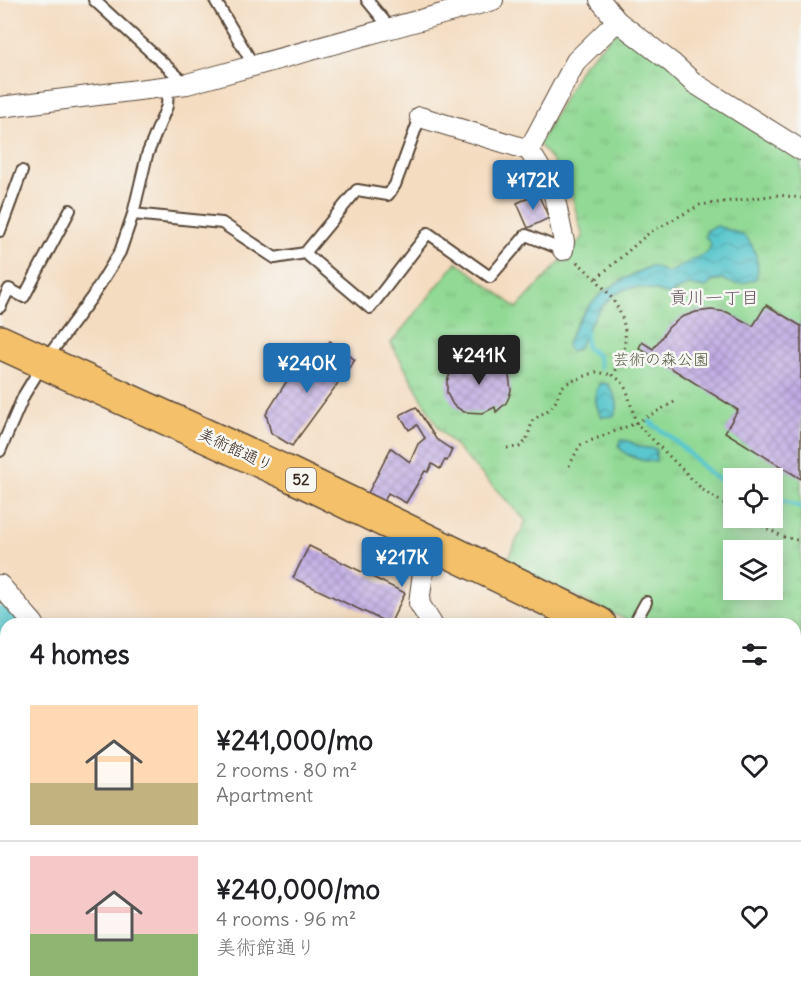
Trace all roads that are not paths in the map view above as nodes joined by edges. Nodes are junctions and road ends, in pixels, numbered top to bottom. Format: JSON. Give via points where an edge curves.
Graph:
{"nodes":[{"id":1,"x":94,"y":0,"type":"edge"},
{"id":2,"x":215,"y":0,"type":"edge"},
{"id":3,"x":367,"y":0,"type":"edge"},
{"id":4,"x":493,"y":0,"type":"edge"},
{"id":5,"x":600,"y":0,"type":"edge"},
{"id":6,"x":617,"y":21,"type":"junction"},
{"id":7,"x":391,"y":29,"type":"junction"},
{"id":8,"x":254,"y":66,"type":"junction"},
{"id":9,"x":178,"y":86,"type":"junction"},
{"id":10,"x":0,"y":107,"type":"edge"},
{"id":11,"x":420,"y":117,"type":"joint"},
{"id":12,"x":529,"y":150,"type":"junction"},
{"id":13,"x":801,"y":150,"type":"edge"},
{"id":14,"x":22,"y":171,"type":"dead end"},
{"id":15,"x":70,"y":210,"type":"dead end"},
{"id":16,"x":133,"y":214,"type":"junction"},
{"id":17,"x":0,"y":231,"type":"edge"},
{"id":18,"x":563,"y":250,"type":"joint"},
{"id":19,"x":305,"y":252,"type":"junction"},
{"id":20,"x":0,"y":307,"type":"edge"},
{"id":21,"x":0,"y":342,"type":"edge"},
{"id":22,"x":44,"y":362,"type":"junction"},
{"id":23,"x":0,"y":451,"type":"edge"},
{"id":24,"x":427,"y":542,"type":"junction"},
{"id":25,"x":0,"y":585,"type":"edge"},
{"id":26,"x":646,"y":602,"type":"dead end"},
{"id":27,"x":29,"y":618,"type":"edge"},
{"id":28,"x":428,"y":618,"type":"edge"},
{"id":29,"x":586,"y":618,"type":"edge"},
{"id":30,"x":637,"y":618,"type":"edge"}],
"edges":[{"from":1,"to":9,"type":"lane"},
{"from":2,"to":8,"type":"lane"},
{"from":3,"to":7,"type":"lane"},
{"from":4,"to":7,"type":"street"},
{"from":5,"to":6,"type":"street"},
{"from":6,"to":12,"type":"street","via":[[576,62]]},
{"from":6,"to":13,"type":"street","via":[[694,83]]},
{"from":7,"to":8,"type":"street"},
{"from":8,"to":9,"type":"street"},
{"from":9,"to":10,"type":"street"},
{"from":9,"to":16,"type":"lane","via":[[147,155]]},
{"from":11,"to":12,"type":"street"},
{"from":11,"to":19,"type":"lane","via":[[388,195],[357,189]]},
{"from":12,"to":18,"type":"street","via":[[553,190]]},
{"from":14,"to":17,"type":"lane"},
{"from":15,"to":20,"type":"lane","via":[[24,297],[9,289]]},
{"from":16,"to":19,"type":"lane","via":[[222,223],[275,258]]},
{"from":16,"to":22,"type":"lane","via":[[120,252]]},
{"from":18,"to":19,"type":"lane","via":[[526,235],[490,277],[428,233],[370,308]]},
{"from":21,"to":22,"type":"highway","name":"美術館通り","number":"52"},
{"from":22,"to":23,"type":"lane"},
{"from":22,"to":24,"type":"highway","name":"美術館通り","number":"52"},
{"from":24,"to":28,"type":"street","via":[[419,603]]},
{"from":24,"to":29,"type":"highway","name":"美術館通り","number":"52"},
{"from":25,"to":27,"type":"street"},
{"from":26,"to":30,"type":"lane"}]}
